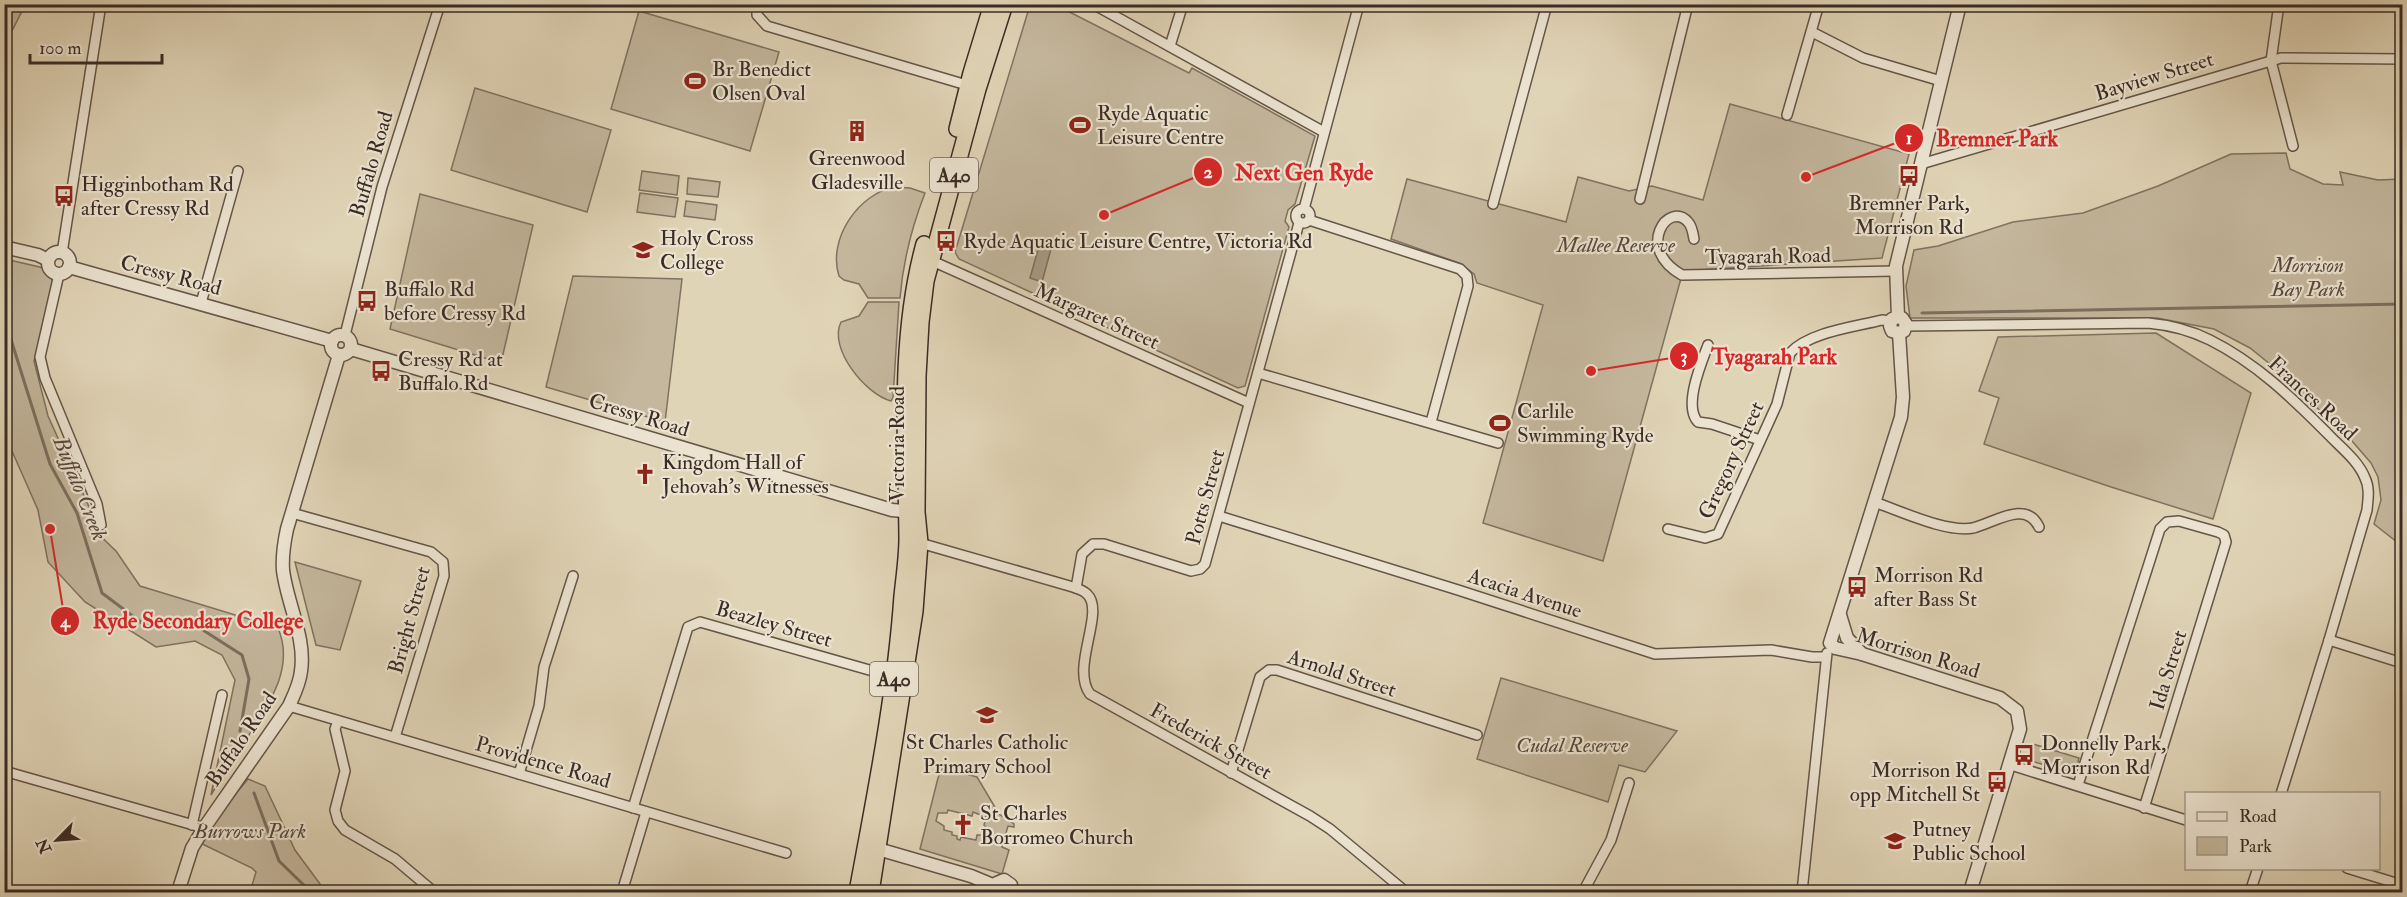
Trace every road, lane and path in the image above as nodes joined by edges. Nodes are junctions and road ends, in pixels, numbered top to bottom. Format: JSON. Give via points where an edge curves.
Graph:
{"nodes":[{"id":1,"x":101,"y":4,"type":"edge"},
{"id":2,"x":440,"y":4,"type":"edge"},
{"id":3,"x":757,"y":4,"type":"edge"},
{"id":4,"x":992,"y":4,"type":"edge"},
{"id":5,"x":1005,"y":4,"type":"edge"},
{"id":6,"x":1093,"y":4,"type":"edge"},
{"id":7,"x":1183,"y":4,"type":"edge"},
{"id":8,"x":1359,"y":4,"type":"edge"},
{"id":9,"x":1547,"y":4,"type":"edge"},
{"id":10,"x":1688,"y":4,"type":"edge"},
{"id":11,"x":1820,"y":4,"type":"edge"},
{"id":12,"x":1959,"y":4,"type":"edge"},
{"id":13,"x":2279,"y":4,"type":"edge"},
{"id":14,"x":1812,"y":32,"type":"junction"},
{"id":15,"x":1170,"y":46,"type":"junction"},
{"id":16,"x":2403,"y":59,"type":"edge"},
{"id":17,"x":2271,"y":61,"type":"junction"},
{"id":18,"x":1941,"y":81,"type":"junction"},
{"id":19,"x":973,"y":87,"type":"junction"},
{"id":20,"x":1787,"y":115,"type":"dead end"},
{"id":21,"x":1324,"y":132,"type":"junction"},
{"id":22,"x":2293,"y":146,"type":"dead end"},
{"id":23,"x":1921,"y":164,"type":"junction"},
{"id":24,"x":238,"y":171,"type":"dead end"},
{"id":25,"x":1640,"y":198,"type":"dead end"},
{"id":26,"x":1493,"y":204,"type":"dead end"},
{"id":27,"x":1304,"y":209,"type":"junction"},
{"id":28,"x":1310,"y":220,"type":"junction"},
{"id":29,"x":1299,"y":223,"type":"junction"},
{"id":30,"x":1694,"y":239,"type":"dead end"},
{"id":31,"x":4,"y":247,"type":"edge"},
{"id":32,"x":62,"y":253,"type":"junction"},
{"id":33,"x":48,"y":260,"type":"junction"},
{"id":34,"x":930,"y":260,"type":"junction"},
{"id":35,"x":64,"y":270,"type":"junction"},
{"id":36,"x":1894,"y":271,"type":"junction"},
{"id":37,"x":201,"y":303,"type":"junction"},
{"id":38,"x":1898,"y":324,"type":"junction"},
{"id":39,"x":345,"y":335,"type":"junction"},
{"id":40,"x":332,"y":341,"type":"junction"},
{"id":41,"x":1708,"y":345,"type":"dead end"},
{"id":42,"x":351,"y":349,"type":"junction"},
{"id":43,"x":339,"y":355,"type":"junction"},
{"id":44,"x":1258,"y":373,"type":"junction"},
{"id":45,"x":1249,"y":403,"type":"junction"},
{"id":46,"x":1431,"y":422,"type":"junction"},
{"id":47,"x":1760,"y":440,"type":"junction"},
{"id":48,"x":1498,"y":443,"type":"dead end"},
{"id":49,"x":1874,"y":502,"type":"junction"},
{"id":50,"x":911,"y":512,"type":"junction"},
{"id":51,"x":292,"y":513,"type":"junction"},
{"id":52,"x":1219,"y":516,"type":"junction"},
{"id":53,"x":101,"y":525,"type":"dead end"},
{"id":54,"x":2039,"y":527,"type":"dead end"},
{"id":55,"x":1668,"y":529,"type":"dead end"},
{"id":56,"x":920,"y":543,"type":"junction"},
{"id":57,"x":573,"y":576,"type":"dead end"},
{"id":58,"x":1076,"y":588,"type":"junction"},
{"id":59,"x":1839,"y":612,"type":"junction"},
{"id":60,"x":2329,"y":640,"type":"junction"},
{"id":61,"x":1828,"y":651,"type":"junction"},
{"id":62,"x":1862,"y":654,"type":"junction"},
{"id":63,"x":2403,"y":663,"type":"edge"},
{"id":64,"x":894,"y":677,"type":"junction"},
{"id":65,"x":222,"y":695,"type":"dead end"},
{"id":66,"x":289,"y":706,"type":"junction"},
{"id":67,"x":339,"y":721,"type":"junction"},
{"id":68,"x":1477,"y":735,"type":"dead end"},
{"id":69,"x":395,"y":737,"type":"junction"},
{"id":70,"x":2011,"y":765,"type":"junction"},
{"id":71,"x":4,"y":771,"type":"edge"},
{"id":72,"x":1231,"y":773,"type":"junction"},
{"id":73,"x":519,"y":774,"type":"junction"},
{"id":74,"x":1629,"y":783,"type":"dead end"},
{"id":75,"x":2078,"y":785,"type":"junction"},
{"id":76,"x":2282,"y":792,"type":"edge"},
{"id":77,"x":633,"y":808,"type":"junction"},
{"id":78,"x":2144,"y":808,"type":"junction"},
{"id":79,"x":646,"y":812,"type":"junction"},
{"id":80,"x":2185,"y":819,"type":"edge"},
{"id":81,"x":198,"y":826,"type":"junction"},
{"id":82,"x":872,"y":847,"type":"junction"},
{"id":83,"x":786,"y":853,"type":"dead end"},
{"id":84,"x":2257,"y":870,"type":"edge"},
{"id":85,"x":2354,"y":870,"type":"edge"},
{"id":86,"x":2403,"y":885,"type":"edge"},
{"id":87,"x":996,"y":889,"type":"edge"},
{"id":88,"x":178,"y":892,"type":"edge"},
{"id":89,"x":434,"y":892,"type":"edge"},
{"id":90,"x":622,"y":892,"type":"edge"},
{"id":91,"x":857,"y":892,"type":"edge"},
{"id":92,"x":871,"y":892,"type":"edge"},
{"id":93,"x":1014,"y":892,"type":"edge"},
{"id":94,"x":1406,"y":892,"type":"edge"},
{"id":95,"x":1583,"y":892,"type":"edge"},
{"id":96,"x":1802,"y":892,"type":"edge"},
{"id":97,"x":1970,"y":892,"type":"edge"},
{"id":98,"x":2250,"y":892,"type":"edge"}],
"edges":[{"from":1,"to":32,"type":"street"},
{"from":2,"to":39,"type":"street","name":"Buffalo Road","via":[[382,187]]},
{"from":3,"to":19,"type":"street","via":[[757,15],[767,26]]},
{"from":4,"to":19,"type":"highway","name":"Victoria Road","number":"A40"},
{"from":5,"to":19,"type":"highway","name":"Victoria Road","number":"A40"},
{"from":6,"to":15,"type":"street"},
{"from":7,"to":15,"type":"street"},
{"from":8,"to":21,"type":"street"},
{"from":9,"to":26,"type":"street"},
{"from":10,"to":25,"type":"street"},
{"from":11,"to":14,"type":"street"},
{"from":12,"to":18,"type":"street","name":"Morrison Road"},
{"from":13,"to":17,"type":"street"},
{"from":14,"to":18,"type":"street","via":[[1863,58]]},
{"from":14,"to":20,"type":"street"},
{"from":15,"to":21,"type":"street"},
{"from":16,"to":17,"type":"street","name":"Bayview Street","via":[[2292,56]]},
{"from":17,"to":22,"type":"street"},
{"from":17,"to":23,"type":"street","name":"Bayview Street"},
{"from":18,"to":23,"type":"street","name":"Morrison Road"},
{"from":19,"to":34,"type":"highway","name":"Victoria Road","number":"A40"},
{"from":19,"to":50,"type":"highway","name":"Victoria Road","number":"A40","via":[[917,273],[908,366]]},
{"from":21,"to":27,"type":"street"},
{"from":23,"to":36,"type":"street","name":"Morrison Road"},
{"from":24,"to":37,"type":"street"},
{"from":27,"to":28,"type":"street"},
{"from":27,"to":29,"type":"street","via":[[1296,215]]},
{"from":28,"to":29,"type":"street"},
{"from":28,"to":46,"type":"street","via":[[1460,269],[1467,276],[1468,286]]},
{"from":29,"to":44,"type":"street","name":"Potts Street"},
{"from":30,"to":36,"type":"street","name":"Tyagarah Road","via":[[1690,224],[1677,217],[1666,221],[1658,234],[1664,262],[1682,275]]},
{"from":31,"to":33,"type":"street"},
{"from":32,"to":33,"type":"street","via":[[55,253]]},
{"from":32,"to":35,"type":"street","via":[[69,260]]},
{"from":33,"to":35,"type":"street","via":[[51,271]]},
{"from":34,"to":45,"type":"street","name":"Margaret Street"},
{"from":34,"to":50,"type":"highway","name":"Victoria Road","number":"A40","via":[[919,344]]},
{"from":35,"to":37,"type":"street","name":"Cressy Road"},
{"from":35,"to":53,"type":"street","via":[[40,357],[97,504]]},
{"from":36,"to":38,"type":"street","name":"Morrison Road"},
{"from":37,"to":40,"type":"street","name":"Cressy Road"},
{"from":38,"to":47,"type":"street","name":"Gregory Street","via":[[1882,320],[1816,337],[1795,348],[1790,353],[1777,404]]},
{"from":38,"to":49,"type":"street","name":"Morrison Road","via":[[1901,417]]},
{"from":38,"to":60,"type":"street","name":"Frances Road","via":[[2165,324],[2210,340],[2267,376],[2343,449],[2367,481],[2367,510]]},
{"from":39,"to":40,"type":"street"},
{"from":39,"to":42,"type":"street","via":[[350,339]]},
{"from":40,"to":43,"type":"street","via":[[332,348]]},
{"from":41,"to":47,"type":"street","via":[[1697,375],[1693,417],[1698,422]]},
{"from":42,"to":43,"type":"street"},
{"from":42,"to":50,"type":"street","name":"Cressy Road","via":[[785,479]]},
{"from":43,"to":51,"type":"street","name":"Buffalo Road"},
{"from":44,"to":45,"type":"street","name":"Potts Street"},
{"from":44,"to":46,"type":"street"},
{"from":45,"to":52,"type":"street","name":"Potts Street"},
{"from":46,"to":48,"type":"street"},
{"from":47,"to":55,"type":"street","name":"Gregory Street","via":[[1718,534],[1705,538]]},
{"from":49,"to":54,"type":"street","via":[[1953,529],[1972,528],[2016,514],[2036,519]]},
{"from":49,"to":59,"type":"street","name":"Morrison Road"},
{"from":50,"to":56,"type":"highway","name":"Victoria Road","number":"A40"},
{"from":50,"to":64,"type":"highway","name":"Victoria Road","number":"A40"},
{"from":51,"to":66,"type":"street","name":"Buffalo Road","via":[[283,549],[284,572],[298,630],[302,670]]},
{"from":51,"to":69,"type":"street","name":"Bright Street","via":[[431,552],[443,562],[444,576]]},
{"from":52,"to":58,"type":"street","name":"Potts Street","via":[[1207,560],[1200,569],[1191,571],[1096,543],[1086,547],[1082,554]]},
{"from":52,"to":61,"type":"street","name":"Acacia Avenue","via":[[1655,654],[1771,650],[1812,657]]},
{"from":56,"to":58,"type":"street"},
{"from":56,"to":82,"type":"highway","name":"Victoria Road","number":"A40","via":[[906,678]]},
{"from":57,"to":73,"type":"street","via":[[544,667],[539,706]]},
{"from":58,"to":72,"type":"street","name":"Frederick Street","via":[[1089,596],[1093,606],[1083,672],[1090,694]]},
{"from":59,"to":61,"type":"street","name":"Morrison Road"},
{"from":59,"to":62,"type":"street","via":[[1847,638]]},
{"from":60,"to":63,"type":"street"},
{"from":60,"to":76,"type":"street","name":"Frances Road"},
{"from":61,"to":62,"type":"street","name":"Morrison Road"},
{"from":61,"to":96,"type":"street"},
{"from":62,"to":70,"type":"street","name":"Morrison Road","via":[[2006,701],[2017,711],[2020,729]]},
{"from":64,"to":77,"type":"street","name":"Beazley Street","via":[[700,621],[688,627]]},
{"from":64,"to":82,"type":"highway","name":"Victoria Road","number":"A40"},
{"from":65,"to":81,"type":"street"},
{"from":66,"to":67,"type":"street","name":"Providence Road"},
{"from":66,"to":81,"type":"street","name":"Buffalo Road"},
{"from":67,"to":69,"type":"street","name":"Providence Road"},
{"from":67,"to":89,"type":"street","via":[[335,729],[345,771],[336,810],[338,821],[345,831],[396,860]]},
{"from":68,"to":72,"type":"street","name":"Arnold Street","via":[[1269,670],[1260,677]]},
{"from":69,"to":73,"type":"street","name":"Providence Road"},
{"from":70,"to":75,"type":"street"},
{"from":70,"to":97,"type":"street","name":"Morrison Road"},
{"from":71,"to":81,"type":"street"},
{"from":72,"to":94,"type":"street","name":"Frederick Street","via":[[1320,822]]},
{"from":73,"to":77,"type":"street","name":"Providence Road"},
{"from":74,"to":95,"type":"street","via":[[1611,840]]},
{"from":75,"to":78,"type":"street"},
{"from":75,"to":78,"type":"street","name":"Ida Street","via":[[2160,529],[2167,522],[2179,520],[2218,532],[2226,542]]},
{"from":77,"to":79,"type":"street","name":"Providence Road"},
{"from":78,"to":80,"type":"street"},
{"from":79,"to":83,"type":"street","name":"Providence Road"},
{"from":79,"to":90,"type":"street"},
{"from":81,"to":88,"type":"street","name":"Buffalo Road"},
{"from":82,"to":87,"type":"street","via":[[971,876]]},
{"from":82,"to":91,"type":"highway","name":"Victoria Road","number":"A40"},
{"from":82,"to":92,"type":"highway","name":"Victoria Road","number":"A40"},
{"from":84,"to":98,"type":"street"},
{"from":85,"to":86,"type":"street"},
{"from":87,"to":93,"type":"street","via":[[1001,880],[1006,880]]}]}
